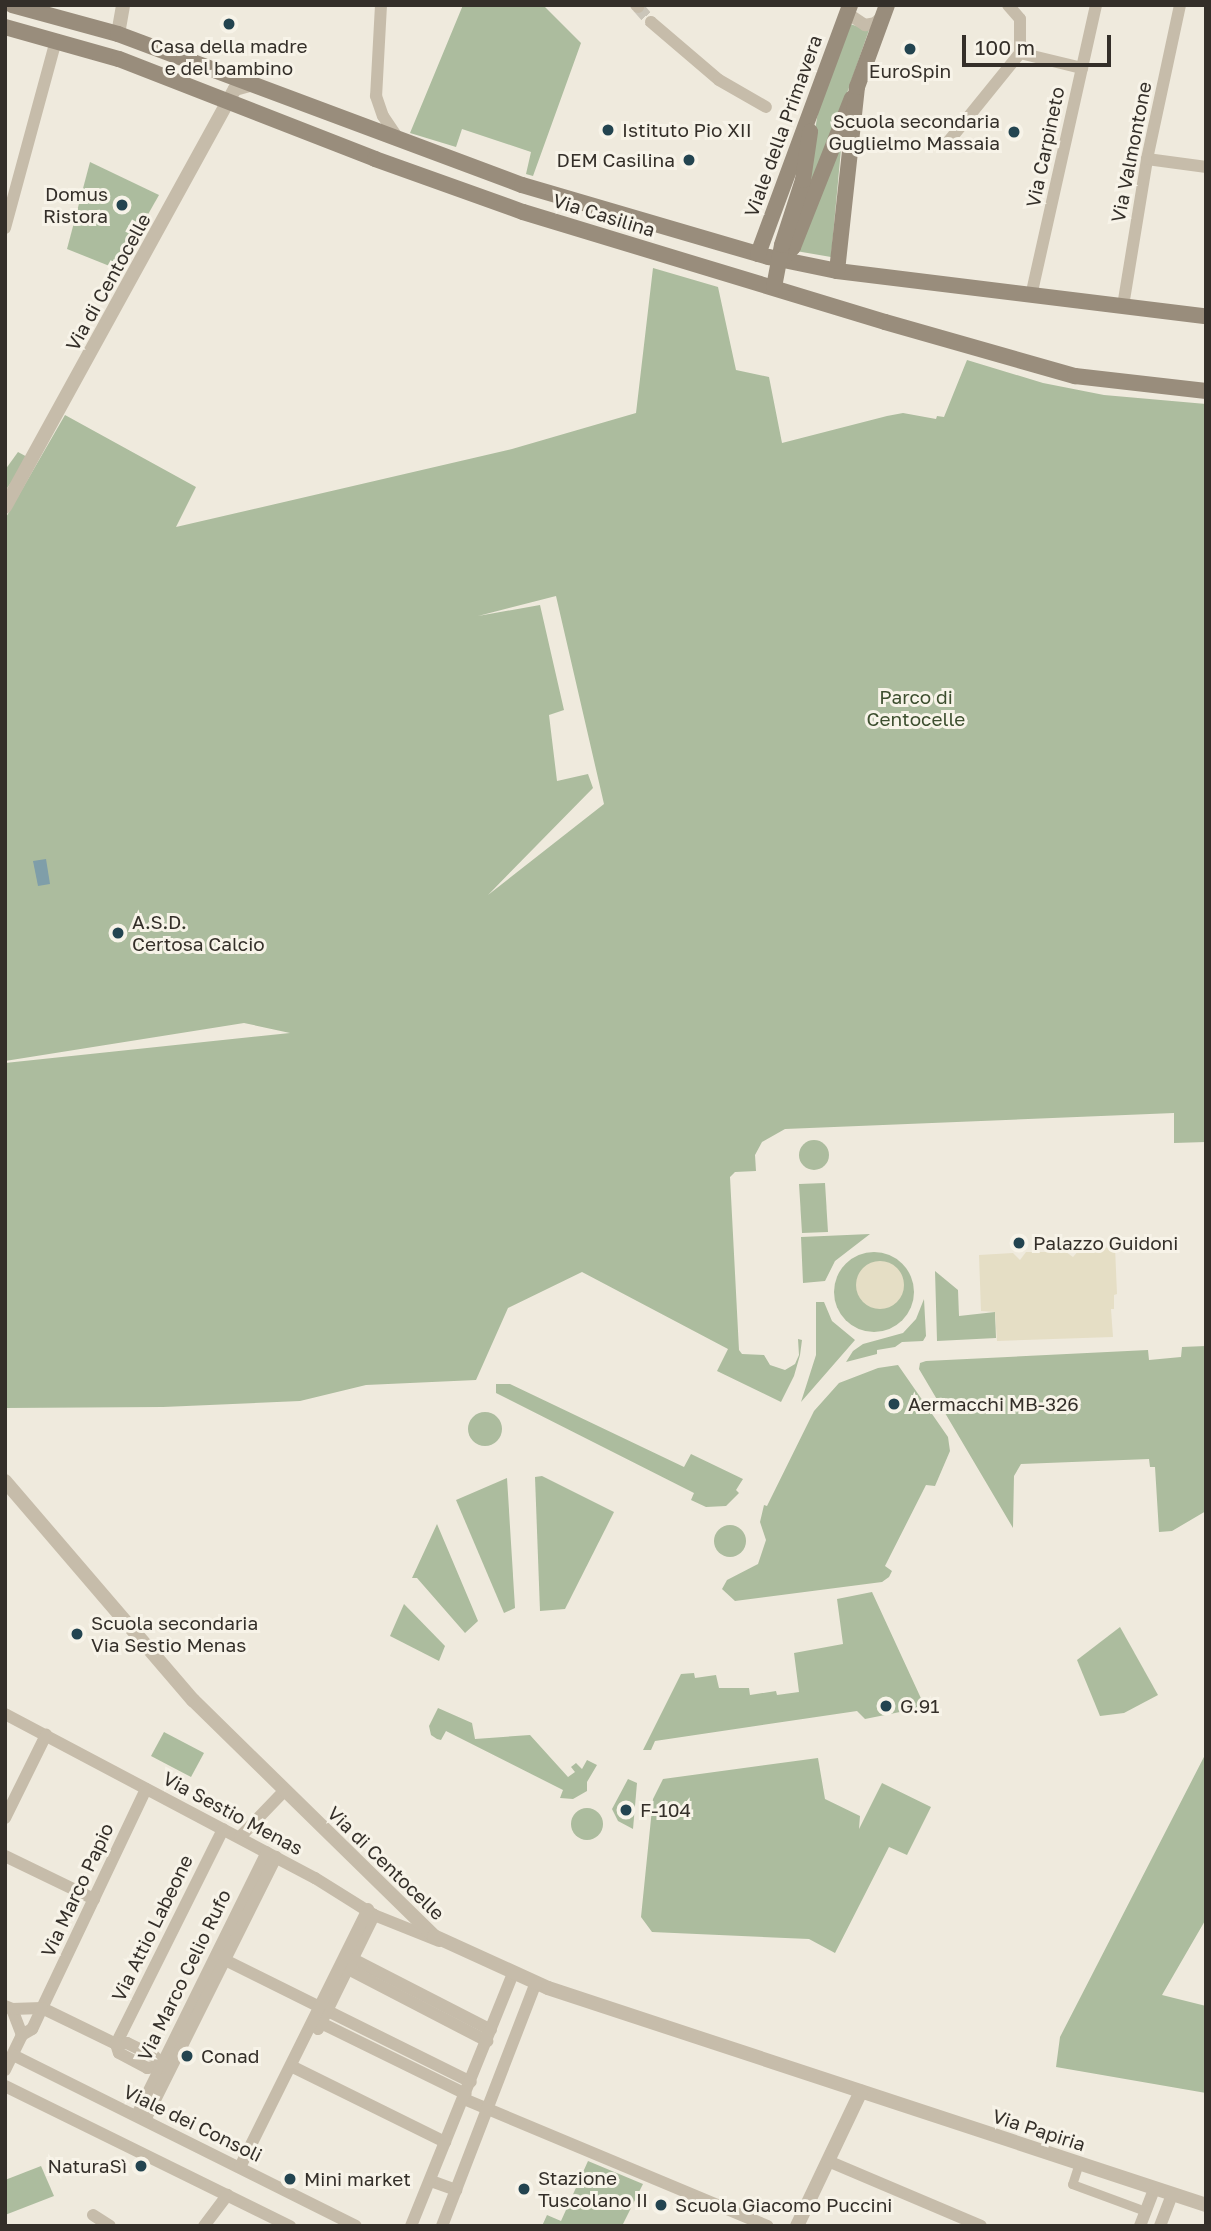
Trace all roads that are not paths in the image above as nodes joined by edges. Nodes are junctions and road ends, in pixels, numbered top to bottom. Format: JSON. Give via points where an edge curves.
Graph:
{"nodes":[{"id":1,"x":12,"y":5,"type":"edge"},
{"id":2,"x":123,"y":5,"type":"edge"},
{"id":3,"x":381,"y":5,"type":"edge"},
{"id":4,"x":1096,"y":5,"type":"edge"},
{"id":5,"x":1180,"y":5,"type":"edge"},
{"id":6,"x":1010,"y":6,"type":"edge"},
{"id":7,"x":849,"y":9,"type":"edge"},
{"id":8,"x":885,"y":10,"type":"edge"},
{"id":9,"x":651,"y":22,"type":"tunnel mouth"},
{"id":10,"x":5,"y":27,"type":"edge"},
{"id":11,"x":118,"y":34,"type":"junction"},
{"id":12,"x":56,"y":40,"type":"junction"},
{"id":13,"x":1020,"y":53,"type":"junction"},
{"id":14,"x":1082,"y":68,"type":"junction"},
{"id":15,"x":250,"y":85,"type":"junction"},
{"id":16,"x":857,"y":87,"type":"junction"},
{"id":17,"x":228,"y":101,"type":"junction"},
{"id":18,"x":814,"y":106,"type":"junction"},
{"id":19,"x":766,"y":107,"type":"dead end"},
{"id":20,"x":399,"y":141,"type":"junction"},
{"id":21,"x":948,"y":142,"type":"dead end"},
{"id":22,"x":1147,"y":159,"type":"junction"},
{"id":23,"x":1206,"y":167,"type":"edge"},
{"id":24,"x":5,"y":228,"type":"edge"},
{"id":25,"x":758,"y":254,"type":"junction"},
{"id":26,"x":782,"y":260,"type":"junction"},
{"id":27,"x":837,"y":271,"type":"junction"},
{"id":28,"x":774,"y":287,"type":"junction"},
{"id":29,"x":1031,"y":296,"type":"junction"},
{"id":30,"x":1123,"y":306,"type":"junction"},
{"id":31,"x":1206,"y":316,"type":"edge"},
{"id":32,"x":1206,"y":391,"type":"edge"},
{"id":33,"x":5,"y":507,"type":"edge"},
{"id":34,"x":5,"y":1481,"type":"edge"},
{"id":35,"x":5,"y":1714,"type":"edge"},
{"id":36,"x":46,"y":1735,"type":"junction"},
{"id":37,"x":146,"y":1789,"type":"junction"},
{"id":38,"x":285,"y":1790,"type":"junction"},
{"id":39,"x":5,"y":1818,"type":"edge"},
{"id":40,"x":223,"y":1829,"type":"junction"},
{"id":41,"x":240,"y":1837,"type":"junction"},
{"id":42,"x":271,"y":1855,"type":"junction"},
{"id":43,"x":5,"y":1856,"type":"edge"},
{"id":44,"x":94,"y":1899,"type":"junction"},
{"id":45,"x":371,"y":1912,"type":"junction"},
{"id":46,"x":443,"y":1942,"type":"junction"},
{"id":47,"x":220,"y":1958,"type":"junction"},
{"id":48,"x":350,"y":1964,"type":"junction"},
{"id":49,"x":513,"y":1974,"type":"junction"},
{"id":50,"x":536,"y":1983,"type":"junction"},
{"id":51,"x":9,"y":2008,"type":"edge"},
{"id":52,"x":42,"y":2008,"type":"junction"},
{"id":53,"x":322,"y":2013,"type":"junction"},
{"id":54,"x":22,"y":2035,"type":"junction"},
{"id":55,"x":489,"y":2035,"type":"junction"},
{"id":56,"x":116,"y":2044,"type":"junction"},
{"id":57,"x":13,"y":2055,"type":"junction"},
{"id":58,"x":166,"y":2068,"type":"junction"},
{"id":59,"x":294,"y":2068,"type":"junction"},
{"id":60,"x":5,"y":2070,"type":"edge"},
{"id":61,"x":5,"y":2086,"type":"edge"},
{"id":62,"x":861,"y":2091,"type":"junction"},
{"id":63,"x":467,"y":2092,"type":"junction"},
{"id":64,"x":489,"y":2109,"type":"junction"},
{"id":65,"x":141,"y":2118,"type":"junction"},
{"id":66,"x":445,"y":2141,"type":"junction"},
{"id":67,"x":828,"y":2161,"type":"junction"},
{"id":68,"x":1079,"y":2163,"type":"junction"},
{"id":69,"x":244,"y":2169,"type":"junction"},
{"id":70,"x":431,"y":2181,"type":"junction"},
{"id":71,"x":1154,"y":2189,"type":"junction"},
{"id":72,"x":456,"y":2190,"type":"junction"},
{"id":73,"x":1171,"y":2194,"type":"junction"},
{"id":74,"x":227,"y":2195,"type":"junction"},
{"id":75,"x":1206,"y":2205,"type":"edge"},
{"id":76,"x":93,"y":2215,"type":"dead end"},
{"id":77,"x":1143,"y":2217,"type":"edge"},
{"id":78,"x":1161,"y":2223,"type":"edge"},
{"id":79,"x":110,"y":2226,"type":"edge"},
{"id":80,"x":204,"y":2226,"type":"edge"},
{"id":81,"x":290,"y":2226,"type":"edge"},
{"id":82,"x":356,"y":2226,"type":"edge"},
{"id":83,"x":411,"y":2226,"type":"edge"},
{"id":84,"x":442,"y":2226,"type":"edge"},
{"id":85,"x":768,"y":2226,"type":"edge"},
{"id":86,"x":797,"y":2226,"type":"edge"},
{"id":87,"x":981,"y":2226,"type":"edge"}],
"edges":[{"from":1,"to":11,"type":"main road","name":"Via Casilina"},
{"from":2,"to":11,"type":"street"},
{"from":3,"to":20,"type":"street","via":[[376,96]]},
{"from":4,"to":14,"type":"street","name":"Via Carpineto"},
{"from":5,"to":22,"type":"street","name":"Via Valmontone"},
{"from":6,"to":13,"type":"street","via":[[1021,22]]},
{"from":7,"to":8,"type":"street","name":"Viale della Primavera","via":[[865,25],[876,23]]},
{"from":7,"to":18,"type":"main road","name":"Viale della Primavera"},
{"from":8,"to":16,"type":"main road","name":"Viale della Primavera"},
{"from":9,"to":19,"type":"street","via":[[719,80]]},
{"from":10,"to":12,"type":"main road","name":"Via Casilina"},
{"from":11,"to":15,"type":"main road","name":"Via Casilina"},
{"from":12,"to":17,"type":"main road","name":"Via Casilina"},
{"from":12,"to":24,"type":"street"},
{"from":13,"to":14,"type":"street"},
{"from":13,"to":21,"type":"street"},
{"from":14,"to":29,"type":"street","name":"Via Carpineto"},
{"from":15,"to":17,"type":"street","name":"Via di Centocelle","via":[[236,87]]},
{"from":15,"to":20,"type":"main road","name":"Via Casilina"},
{"from":16,"to":26,"type":"main road","via":[[793,247]]},
{"from":16,"to":27,"type":"main road","name":"Viale della Primavera"},
{"from":17,"to":28,"type":"main road","name":"Via Casilina","via":[[523,212]]},
{"from":17,"to":33,"type":"street","name":"Via di Centocelle"},
{"from":18,"to":25,"type":"main road","name":"Viale della Primavera"},
{"from":18,"to":26,"type":"main road","via":[[803,180],[782,245]]},
{"from":20,"to":25,"type":"main road","name":"Via Casilina","via":[[531,188]]},
{"from":22,"to":23,"type":"street"},
{"from":22,"to":30,"type":"street","name":"Via Valmontone"},
{"from":25,"to":26,"type":"main road","name":"Via Casilina"},
{"from":26,"to":27,"type":"main road","name":"Via Casilina"},
{"from":26,"to":28,"type":"main road"},
{"from":27,"to":29,"type":"main road","name":"Via Casilina"},
{"from":28,"to":32,"type":"main road","name":"Via Casilina","via":[[1055,372]]},
{"from":29,"to":30,"type":"main road","name":"Via Casilina"},
{"from":30,"to":31,"type":"main road","name":"Via Casilina"},
{"from":34,"to":38,"type":"street","name":"Via di Centocelle","via":[[193,1700]]},
{"from":35,"to":36,"type":"street","name":"Via Sestio Menas"},
{"from":36,"to":37,"type":"street","name":"Via Sestio Menas"},
{"from":36,"to":39,"type":"street"},
{"from":37,"to":40,"type":"street","name":"Via Sestio Menas"},
{"from":37,"to":44,"type":"street","name":"Via Marco Papio"},
{"from":38,"to":41,"type":"street"},
{"from":38,"to":46,"type":"street","name":"Via di Centocelle","via":[[416,1921]]},
{"from":40,"to":41,"type":"street","name":"Via Sestio Menas"},
{"from":40,"to":56,"type":"street","name":"Via Attio Labeone"},
{"from":41,"to":42,"type":"street","name":"Via Sestio Menas"},
{"from":42,"to":45,"type":"street","name":"Via Sestio Menas"},
{"from":42,"to":47,"type":"street","name":"Via Marco Celio Rufo"},
{"from":43,"to":44,"type":"street"},
{"from":44,"to":52,"type":"street","name":"Via Marco Papio"},
{"from":45,"to":46,"type":"street","name":"Via Sestio Menas"},
{"from":45,"to":48,"type":"street"},
{"from":45,"to":53,"type":"street"},
{"from":46,"to":49,"type":"street","name":"Via di Centocelle"},
{"from":47,"to":53,"type":"street"},
{"from":47,"to":58,"type":"street","name":"Via Marco Celio Rufo"},
{"from":48,"to":53,"type":"street"},
{"from":48,"to":55,"type":"street"},
{"from":49,"to":50,"type":"street","name":"Via di Centocelle"},
{"from":49,"to":55,"type":"street"},
{"from":50,"to":62,"type":"street","name":"Via di Centocelle"},
{"from":50,"to":64,"type":"street"},
{"from":51,"to":52,"type":"street"},
{"from":51,"to":54,"type":"street"},
{"from":52,"to":54,"type":"street","name":"Via Marco Papio","via":[[32,2029]]},
{"from":52,"to":56,"type":"street"},
{"from":53,"to":59,"type":"street"},
{"from":53,"to":63,"type":"street"},
{"from":54,"to":57,"type":"street","name":"Via Marco Papio"},
{"from":55,"to":63,"type":"street"},
{"from":56,"to":58,"type":"street","via":[[119,2053],[147,2068]]},
{"from":57,"to":60,"type":"street","name":"Via Marco Papio"},
{"from":57,"to":65,"type":"street","name":"Viale dei Consoli"},
{"from":58,"to":65,"type":"street","name":"Via Marco Celio Rufo"},
{"from":59,"to":66,"type":"street"},
{"from":59,"to":69,"type":"street"},
{"from":61,"to":74,"type":"street"},
{"from":62,"to":67,"type":"street"},
{"from":62,"to":68,"type":"street","name":"Via Papiria"},
{"from":63,"to":64,"type":"street"},
{"from":63,"to":66,"type":"street"},
{"from":64,"to":72,"type":"street"},
{"from":64,"to":85,"type":"street"},
{"from":65,"to":69,"type":"street","name":"Viale dei Consoli"},
{"from":66,"to":70,"type":"street"},
{"from":67,"to":86,"type":"street"},
{"from":67,"to":87,"type":"street"},
{"from":68,"to":71,"type":"street","name":"Via Papiria"},
{"from":68,"to":77,"type":"street","via":[[1072,2184]]},
{"from":69,"to":82,"type":"street","name":"Viale dei Consoli"},
{"from":70,"to":72,"type":"street"},
{"from":70,"to":83,"type":"street"},
{"from":71,"to":73,"type":"street","name":"Via Papiria"},
{"from":71,"to":77,"type":"street"},
{"from":72,"to":84,"type":"street"},
{"from":73,"to":75,"type":"street","name":"Via Papiria"},
{"from":73,"to":78,"type":"street"},
{"from":74,"to":80,"type":"street"},
{"from":74,"to":81,"type":"street"},
{"from":76,"to":79,"type":"street"},
{"from":77,"to":78,"type":"street","via":[[1157,2212]]}]}
